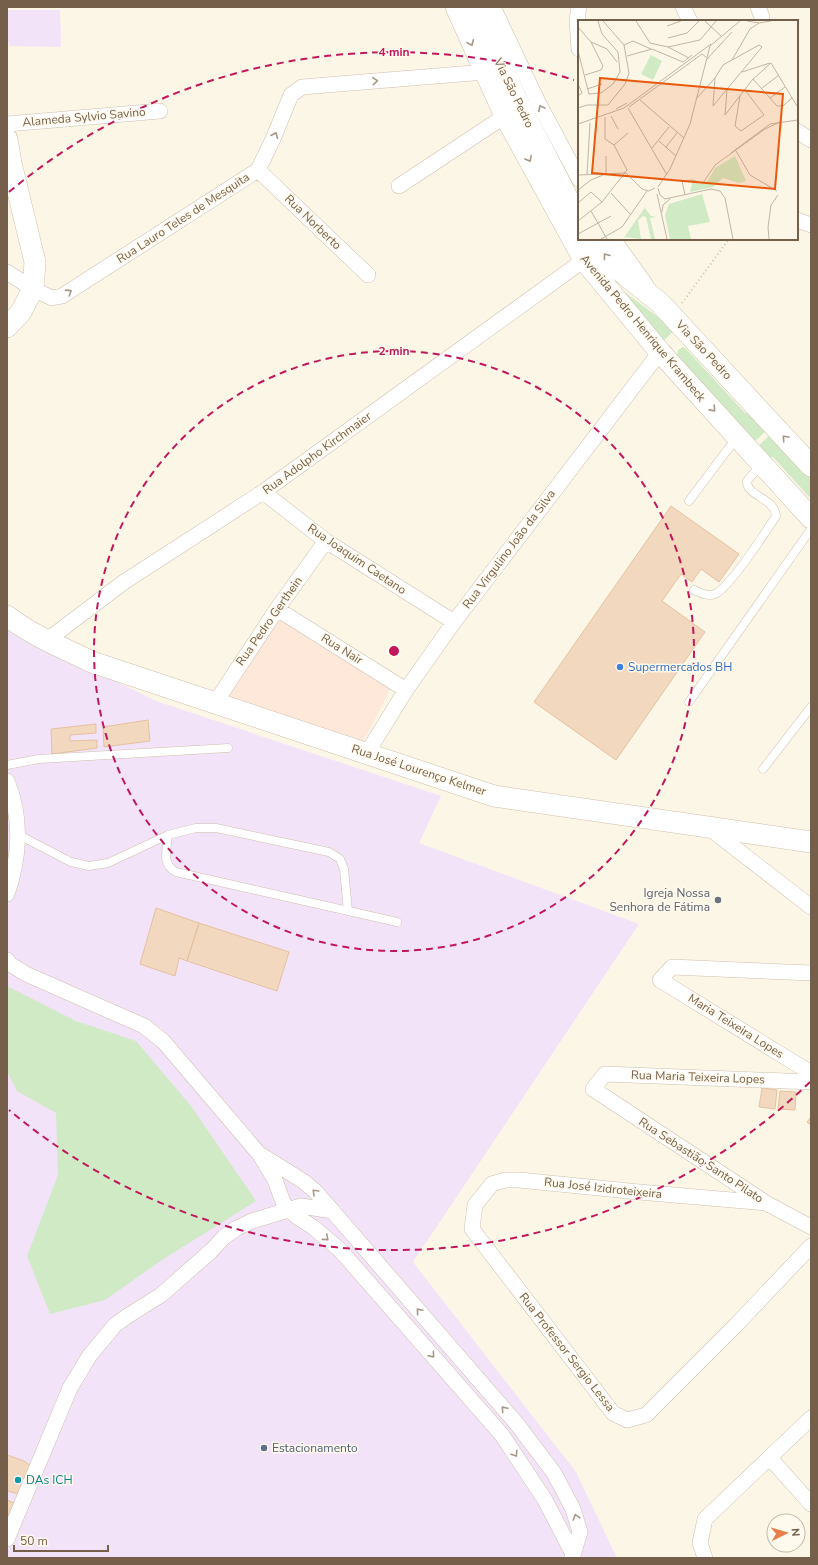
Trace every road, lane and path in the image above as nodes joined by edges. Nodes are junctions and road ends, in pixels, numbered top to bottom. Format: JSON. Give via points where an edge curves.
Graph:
{"nodes":[{"id":1,"x":456,"y":7,"type":"edge"},
{"id":2,"x":474,"y":7,"type":"edge"},
{"id":3,"x":493,"y":7,"type":"edge"},
{"id":4,"x":579,"y":7,"type":"edge"},
{"id":5,"x":683,"y":7,"type":"edge"},
{"id":6,"x":690,"y":20,"type":"edge"},
{"id":7,"x":578,"y":34,"type":"edge"},
{"id":8,"x":485,"y":72,"type":"junction"},
{"id":9,"x":160,"y":111,"type":"dead end"},
{"id":10,"x":505,"y":116,"type":"junction"},
{"id":11,"x":7,"y":124,"type":"edge"},
{"id":12,"x":798,"y":132,"type":"edge"},
{"id":13,"x":7,"y":139,"type":"edge"},
{"id":14,"x":811,"y":140,"type":"edge"},
{"id":15,"x":258,"y":170,"type":"junction"},
{"id":16,"x":578,"y":177,"type":"edge"},
{"id":17,"x":399,"y":186,"type":"dead end"},
{"id":18,"x":578,"y":218,"type":"edge"},
{"id":19,"x":798,"y":220,"type":"edge"},
{"id":20,"x":811,"y":225,"type":"edge"},
{"id":21,"x":594,"y":240,"type":"edge"},
{"id":22,"x":614,"y":240,"type":"edge"},
{"id":23,"x":727,"y":240,"type":"edge"},
{"id":24,"x":584,"y":260,"type":"junction"},
{"id":25,"x":7,"y":272,"type":"edge"},
{"id":26,"x":368,"y":275,"type":"dead end"},
{"id":27,"x":33,"y":289,"type":"junction"},
{"id":28,"x":666,"y":310,"type":"junction"},
{"id":29,"x":7,"y":327,"type":"edge"},
{"id":30,"x":660,"y":352,"type":"junction"},
{"id":31,"x":756,"y":407,"type":"junction"},
{"id":32,"x":737,"y":436,"type":"junction"},
{"id":33,"x":762,"y":464,"type":"junction"},
{"id":34,"x":811,"y":466,"type":"edge"},
{"id":35,"x":263,"y":492,"type":"junction"},
{"id":36,"x":689,"y":501,"type":"dead end"},
{"id":37,"x":811,"y":506,"type":"edge"},
{"id":38,"x":811,"y":518,"type":"edge"},
{"id":39,"x":811,"y":529,"type":"edge"},
{"id":40,"x":326,"y":541,"type":"junction"},
{"id":41,"x":694,"y":590,"type":"dead end"},
{"id":42,"x":7,"y":604,"type":"edge"},
{"id":43,"x":277,"y":609,"type":"junction"},
{"id":44,"x":7,"y":616,"type":"edge"},
{"id":45,"x":454,"y":622,"type":"junction"},
{"id":46,"x":44,"y":639,"type":"junction"},
{"id":47,"x":406,"y":690,"type":"junction"},
{"id":48,"x":689,"y":702,"type":"dead end"},
{"id":49,"x":214,"y":703,"type":"junction"},
{"id":50,"x":811,"y":707,"type":"edge"},
{"id":51,"x":228,"y":748,"type":"dead end"},
{"id":52,"x":367,"y":753,"type":"junction"},
{"id":53,"x":7,"y":765,"type":"edge"},
{"id":54,"x":763,"y":769,"type":"dead end"},
{"id":55,"x":7,"y":781,"type":"edge"},
{"id":56,"x":706,"y":826,"type":"junction"},
{"id":57,"x":17,"y":834,"type":"junction"},
{"id":58,"x":168,"y":835,"type":"junction"},
{"id":59,"x":811,"y":842,"type":"edge"},
{"id":60,"x":7,"y":894,"type":"edge"},
{"id":61,"x":811,"y":906,"type":"edge"},
{"id":62,"x":348,"y":911,"type":"junction"},
{"id":63,"x":397,"y":922,"type":"dead end"},
{"id":64,"x":7,"y":960,"type":"edge"},
{"id":65,"x":811,"y":973,"type":"edge"},
{"id":66,"x":811,"y":1073,"type":"edge"},
{"id":67,"x":811,"y":1082,"type":"edge"},
{"id":68,"x":593,"y":1089,"type":"joint"},
{"id":69,"x":260,"y":1154,"type":"junction"},
{"id":70,"x":766,"y":1203,"type":"junction"},
{"id":71,"x":288,"y":1209,"type":"junction"},
{"id":72,"x":333,"y":1211,"type":"junction"},
{"id":73,"x":811,"y":1227,"type":"edge"},
{"id":74,"x":472,"y":1229,"type":"joint"},
{"id":75,"x":811,"y":1246,"type":"edge"},
{"id":76,"x":392,"y":1280,"type":"junction"},
{"id":77,"x":377,"y":1292,"type":"junction"},
{"id":78,"x":811,"y":1418,"type":"edge"},
{"id":79,"x":770,"y":1458,"type":"junction"},
{"id":80,"x":811,"y":1504,"type":"edge"},
{"id":81,"x":7,"y":1539,"type":"edge"},
{"id":82,"x":573,"y":1556,"type":"edge"},
{"id":83,"x":705,"y":1558,"type":"edge"}],
"edges":[{"from":1,"to":8,"type":"main road","name":"Avenida Pedro Henrique Krambeck","one_way":true},
{"from":2,"to":18,"type":"main road","name":"Via São Pedro","via":[[518,104]]},
{"from":16,"to":3,"type":"street","one_way":true,"via":[[538,102]]},
{"from":4,"to":7,"type":"street"},
{"from":5,"to":6,"type":"street"},
{"from":8,"to":10,"type":"main road","name":"Avenida Pedro Henrique Krambeck"},
{"from":15,"to":8,"type":"street","name":"Rua Lauro Teles de Mesquita","one_way":true,"via":[[291,95],[302,87]]},
{"from":9,"to":11,"type":"street","name":"Alameda Sylvio Savino"},
{"from":10,"to":17,"type":"street"},
{"from":10,"to":24,"type":"main road","name":"Avenida Pedro Henrique Krambeck","one_way":true},
{"from":12,"to":14,"type":"street"},
{"from":13,"to":27,"type":"main road","via":[[35,262]]},
{"from":15,"to":26,"type":"street","name":"Rua Norberto"},
{"from":27,"to":15,"type":"street","name":"Rua Lauro Teles de Mesquita","one_way":true,"via":[[52,298],[62,296]]},
{"from":19,"to":20,"type":"street"},
{"from":28,"to":21,"type":"main road","name":"Via São Pedro","one_way":true,"via":[[613,265]]},
{"from":22,"to":28,"type":"street"},
{"from":23,"to":28,"type":"path"},
{"from":24,"to":30,"type":"main road","name":"Avenida Pedro Henrique Krambeck"},
{"from":24,"to":35,"type":"street","name":"Rua Adolpho Kirchmaier"},
{"from":25,"to":27,"type":"street","name":"Rua Lauro Teles de Mesquita"},
{"from":27,"to":29,"type":"main road","via":[[21,312]]},
{"from":28,"to":31,"type":"main road","name":"Via São Pedro"},
{"from":30,"to":31,"type":"main road","via":[[674,342],[686,344],[746,407]]},
{"from":30,"to":32,"type":"main road","name":"Avenida Pedro Henrique Krambeck","one_way":true},
{"from":30,"to":45,"type":"street","name":"Rua Virgulino João da Silva"},
{"from":34,"to":31,"type":"main road","name":"Via São Pedro","one_way":true},
{"from":32,"to":33,"type":"main road","name":"Avenida Pedro Henrique Krambeck"},
{"from":32,"to":36,"type":"lane"},
{"from":33,"to":37,"type":"main road","via":[[770,463]]},
{"from":33,"to":38,"type":"main road","name":"Avenida Pedro Henrique Krambeck"},
{"from":33,"to":41,"type":"lane","via":[[746,481],[746,485],[775,509],[776,516],[722,589],[707,595]]},
{"from":35,"to":40,"type":"street","name":"Rua Joaquim Caetano"},
{"from":35,"to":46,"type":"street","name":"Rua Adolpho Kirchmaier","via":[[124,582]]},
{"from":39,"to":48,"type":"lane"},
{"from":40,"to":43,"type":"street","name":"Rua Pedro Gerthein"},
{"from":40,"to":45,"type":"street","name":"Rua Joaquim Caetano"},
{"from":42,"to":46,"type":"main road","name":"Rua José Lourenço Kelmer","via":[[25,618]]},
{"from":43,"to":47,"type":"street","name":"Rua Nair"},
{"from":43,"to":49,"type":"street","name":"Rua Pedro Gerthein"},
{"from":44,"to":46,"type":"main road","name":"Rua José Lourenço Kelmer"},
{"from":45,"to":47,"type":"street","name":"Rua Virgulino João da Silva"},
{"from":46,"to":49,"type":"main road","name":"Rua José Lourenço Kelmer","via":[[92,662]]},
{"from":47,"to":52,"type":"street","name":"Rua Virgulino João da Silva"},
{"from":49,"to":52,"type":"main road","name":"Rua José Lourenço Kelmer"},
{"from":50,"to":54,"type":"lane"},
{"from":51,"to":53,"type":"lane","via":[[39,759]]},
{"from":52,"to":56,"type":"main road","name":"Rua José Lourenço Kelmer","via":[[494,796]]},
{"from":55,"to":57,"type":"street","via":[[16,808]]},
{"from":56,"to":59,"type":"main road","name":"Rua José Lourenço Kelmer"},
{"from":56,"to":61,"type":"street"},
{"from":57,"to":58,"type":"lane","via":[[71,862],[89,866],[108,863]]},
{"from":57,"to":60,"type":"street","via":[[18,854]]},
{"from":58,"to":62,"type":"lane","via":[[166,861],[169,868],[176,872]]},
{"from":58,"to":62,"type":"lane","via":[[196,828],[216,828],[329,852],[340,859],[344,869]]},
{"from":62,"to":63,"type":"lane"},
{"from":64,"to":69,"type":"street","via":[[26,974],[110,1010],[155,1034]]},
{"from":65,"to":66,"type":"street","name":"Maria Teixeira Lopes","via":[[672,967],[660,980]]},
{"from":67,"to":68,"type":"street","name":"Rua Maria Teixeira Lopes","via":[[605,1074]]},
{"from":68,"to":70,"type":"street","name":"Rua Sebastião Santo Pilato"},
{"from":69,"to":71,"type":"street"},
{"from":72,"to":69,"type":"street","one_way":true,"via":[[303,1181]]},
{"from":70,"to":73,"type":"street","name":"Rua Sebastião Santo Pilato"},
{"from":70,"to":74,"type":"street","name":"Rua José Izidroteixeira","via":[[505,1180],[492,1184],[475,1205]]},
{"from":71,"to":72,"type":"street","via":[[301,1206]]},
{"from":71,"to":77,"type":"street","one_way":true,"via":[[340,1250]]},
{"from":71,"to":81,"type":"street","via":[[252,1221],[224,1237],[181,1279],[115,1325],[103,1339],[70,1388]]},
{"from":72,"to":76,"type":"street"},
{"from":74,"to":75,"type":"street","name":"Rua Professor Sergio Lessa","via":[[613,1413],[627,1420],[646,1415]]},
{"from":76,"to":77,"type":"street"},
{"from":82,"to":76,"type":"street","one_way":true,"via":[[580,1532],[573,1509],[554,1473],[517,1424]]},
{"from":77,"to":82,"type":"street","one_way":true,"via":[[502,1435],[545,1500]]},
{"from":78,"to":79,"type":"street"},
{"from":79,"to":80,"type":"street"},
{"from":79,"to":83,"type":"street","via":[[705,1519],[700,1542]]}]}
